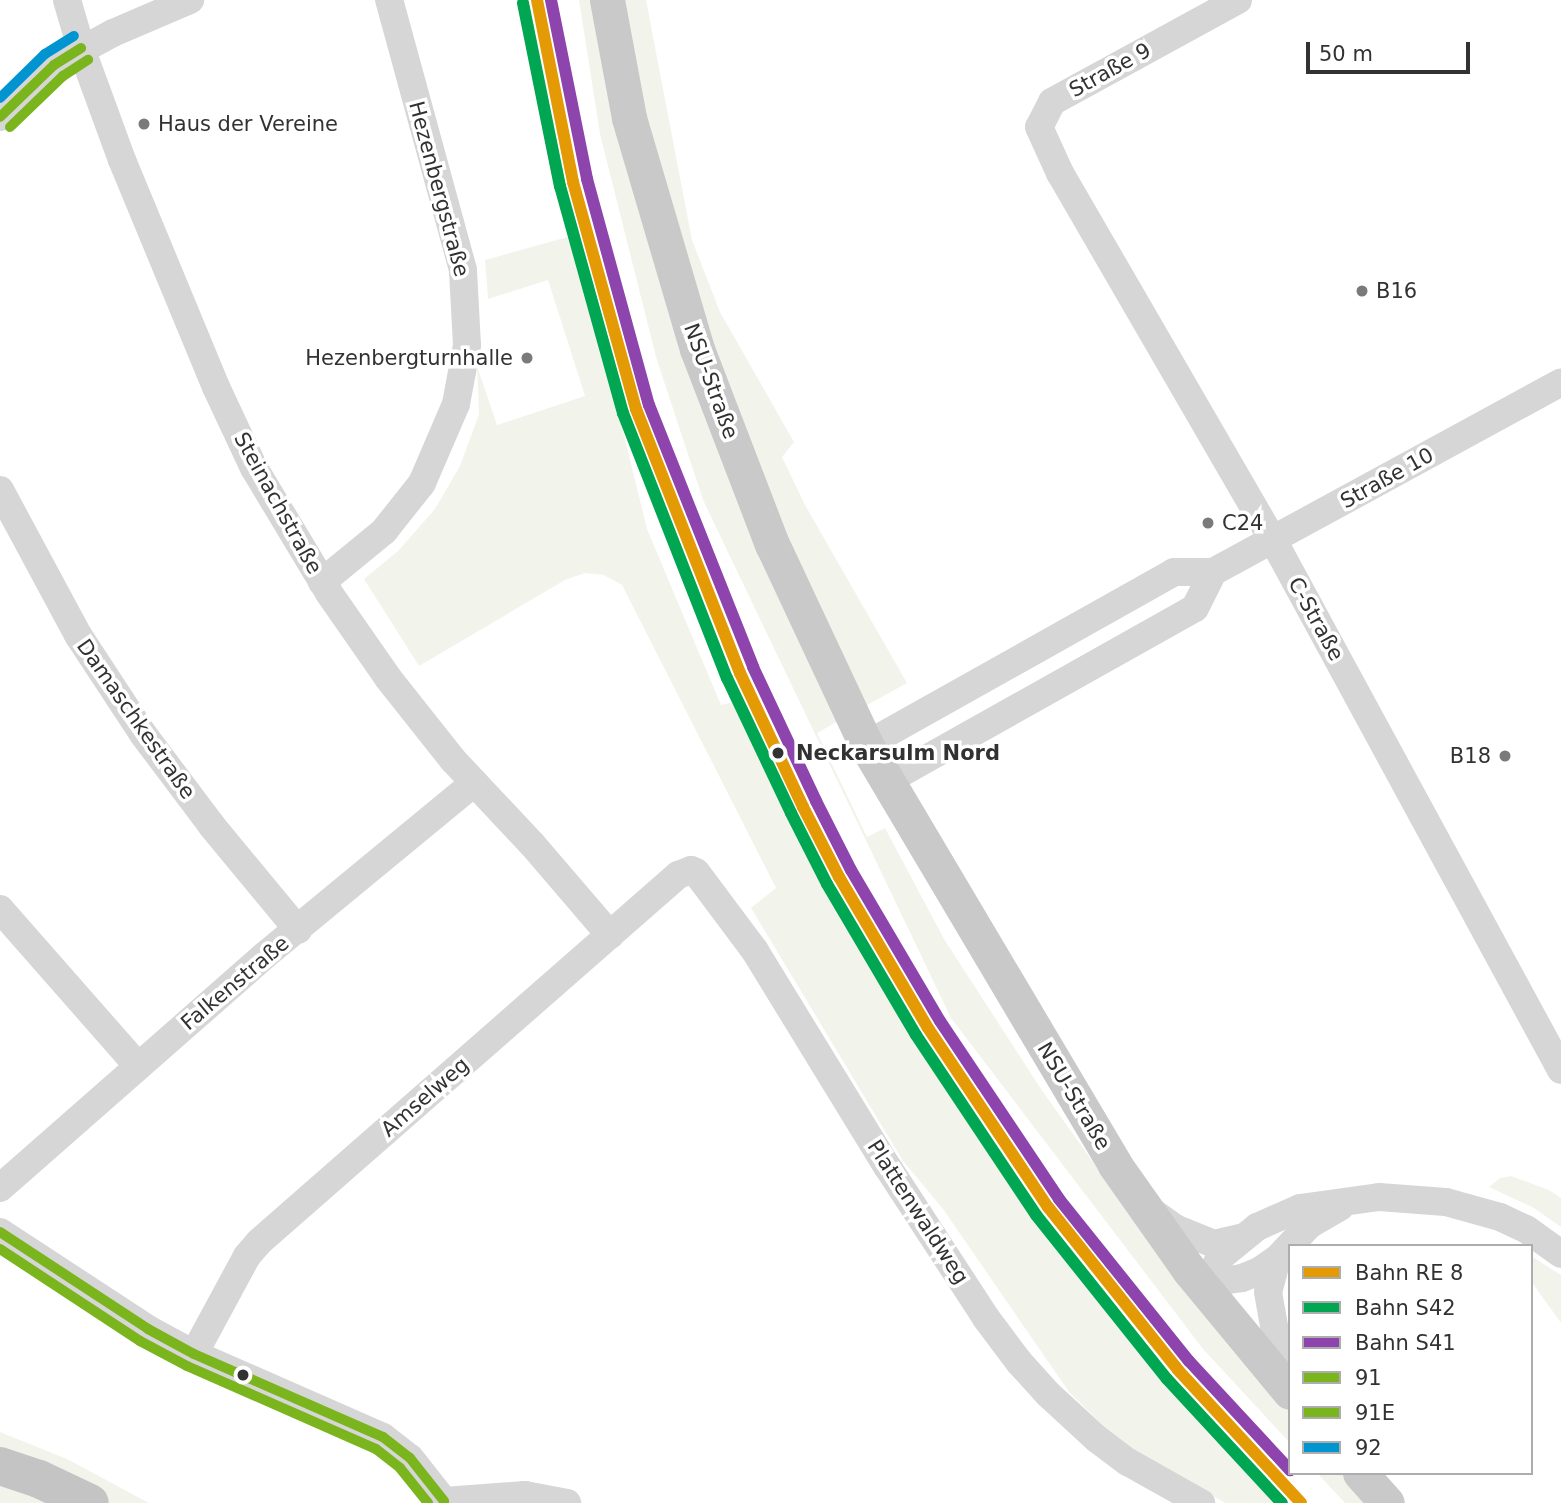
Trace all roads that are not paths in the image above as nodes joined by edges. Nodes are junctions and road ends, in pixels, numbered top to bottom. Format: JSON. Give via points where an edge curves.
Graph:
{"nodes":[{"id":1,"x":67,"y":0,"type":"edge"},
{"id":2,"x":190,"y":0,"type":"edge"},
{"id":3,"x":390,"y":0,"type":"edge"},
{"id":4,"x":1232,"y":3,"type":"edge"},
{"id":5,"x":608,"y":5,"type":"edge"},
{"id":6,"x":81,"y":48,"type":"junction"},
{"id":7,"x":0,"y":117,"type":"edge"},
{"id":8,"x":1060,"y":173,"type":"joint"},
{"id":9,"x":1561,"y":383,"type":"edge"},
{"id":10,"x":0,"y":491,"type":"edge"},
{"id":11,"x":1273,"y":540,"type":"junction"},
{"id":12,"x":1213,"y":572,"type":"junction"},
{"id":13,"x":323,"y":582,"type":"junction"},
{"id":14,"x":866,"y":745,"type":"junction"},
{"id":15,"x":885,"y":782,"type":"junction"},
{"id":16,"x":474,"y":783,"type":"junction"},
{"id":17,"x":691,"y":870,"type":"joint"},
{"id":18,"x":0,"y":909,"type":"edge"},
{"id":19,"x":298,"y":930,"type":"junction"},
{"id":20,"x":610,"y":935,"type":"junction"},
{"id":21,"x":138,"y":1066,"type":"junction"},
{"id":22,"x":1561,"y":1070,"type":"edge"},
{"id":23,"x":0,"y":1188,"type":"edge"},
{"id":24,"x":1345,"y":1204,"type":"junction"},
{"id":25,"x":1144,"y":1207,"type":"junction"},
{"id":26,"x":0,"y":1232,"type":"edge"},
{"id":27,"x":1241,"y":1238,"type":"junction"},
{"id":28,"x":1291,"y":1244,"type":"edge"},
{"id":29,"x":1288,"y":1247,"type":"edge"},
{"id":30,"x":1561,"y":1255,"type":"edge"},
{"id":31,"x":1277,"y":1259,"type":"junction"},
{"id":32,"x":1208,"y":1288,"type":"junction"},
{"id":33,"x":1288,"y":1346,"type":"edge"},
{"id":34,"x":194,"y":1354,"type":"junction"},
{"id":35,"x":1288,"y":1389,"type":"edge"},
{"id":36,"x":0,"y":1466,"type":"edge"},
{"id":37,"x":1362,"y":1475,"type":"edge"},
{"id":38,"x":1375,"y":1475,"type":"edge"},
{"id":39,"x":443,"y":1502,"type":"edge"},
{"id":40,"x":90,"y":1503,"type":"edge"},
{"id":41,"x":567,"y":1503,"type":"edge"},
{"id":42,"x":1201,"y":1503,"type":"edge"},
{"id":43,"x":1389,"y":1503,"type":"edge"}],
"edges":[{"from":1,"to":6,"type":"street","name":"Steinachstraße"},
{"from":2,"to":6,"type":"street"},
{"from":3,"to":13,"type":"street","name":"Hezenbergstraße","via":[[463,270],[467,345],[456,404],[422,483],[384,531]]},
{"from":4,"to":8,"type":"street","name":"Straße 9","via":[[1052,102],[1039,127]]},
{"from":5,"to":14,"type":"main road","name":"NSU-Straße","via":[[629,118],[697,349],[772,544]]},
{"from":6,"to":7,"type":"street","via":[[54,65]]},
{"from":6,"to":13,"type":"street","name":"Steinachstraße","via":[[216,387],[254,468]]},
{"from":8,"to":11,"type":"street","name":"C-Straße"},
{"from":9,"to":11,"type":"street","name":"Straße 10"},
{"from":10,"to":19,"type":"street","name":"Damaschkestraße","via":[[78,635],[143,734]]},
{"from":11,"to":12,"type":"street","name":"Straße 10"},
{"from":11,"to":22,"type":"street","name":"C-Straße"},
{"from":12,"to":14,"type":"street","via":[[1174,572]]},
{"from":12,"to":15,"type":"street","via":[[1195,608]]},
{"from":13,"to":16,"type":"street","name":"Steinachstraße","via":[[388,678]]},
{"from":14,"to":15,"type":"main road","name":"NSU-Straße"},
{"from":15,"to":25,"type":"main road","name":"NSU-Straße"},
{"from":16,"to":19,"type":"street","name":"Falkenstraße"},
{"from":16,"to":20,"type":"street","name":"Steinachstraße"},
{"from":17,"to":20,"type":"street","name":"Amselweg","via":[[678,875]]},
{"from":17,"to":42,"type":"street","name":"Plattenwaldweg","via":[[755,951],[887,1166],[1019,1362],[1097,1439]]},
{"from":18,"to":21,"type":"street"},
{"from":19,"to":21,"type":"street","name":"Falkenstraße"},
{"from":20,"to":34,"type":"street","name":"Amselweg","via":[[259,1242]]},
{"from":21,"to":23,"type":"street","name":"Falkenstraße"},
{"from":24,"to":27,"type":"street","via":[[1300,1208]]},
{"from":24,"to":28,"type":"street","via":[[1309,1225]]},
{"from":24,"to":30,"type":"street","via":[[1379,1197],[1446,1202],[1526,1229]]},
{"from":25,"to":27,"type":"street","via":[[1177,1229],[1214,1244]]},
{"from":25,"to":32,"type":"main road","name":"NSU-Straße"},
{"from":26,"to":34,"type":"street"},
{"from":27,"to":32,"type":"street","via":[[1220,1257]]},
{"from":29,"to":31,"type":"street"},
{"from":31,"to":32,"type":"street","via":[[1242,1278]]},
{"from":31,"to":33,"type":"street","via":[[1268,1292],[1275,1330]]},
{"from":32,"to":35,"type":"main road","name":"NSU-Straße"},
{"from":34,"to":39,"type":"street","via":[[383,1437],[410,1458]]},
{"from":36,"to":40,"type":"highway"},
{"from":37,"to":43,"type":"main road"},
{"from":38,"to":43,"type":"street"},
{"from":39,"to":41,"type":"street","via":[[525,1495]]}]}
